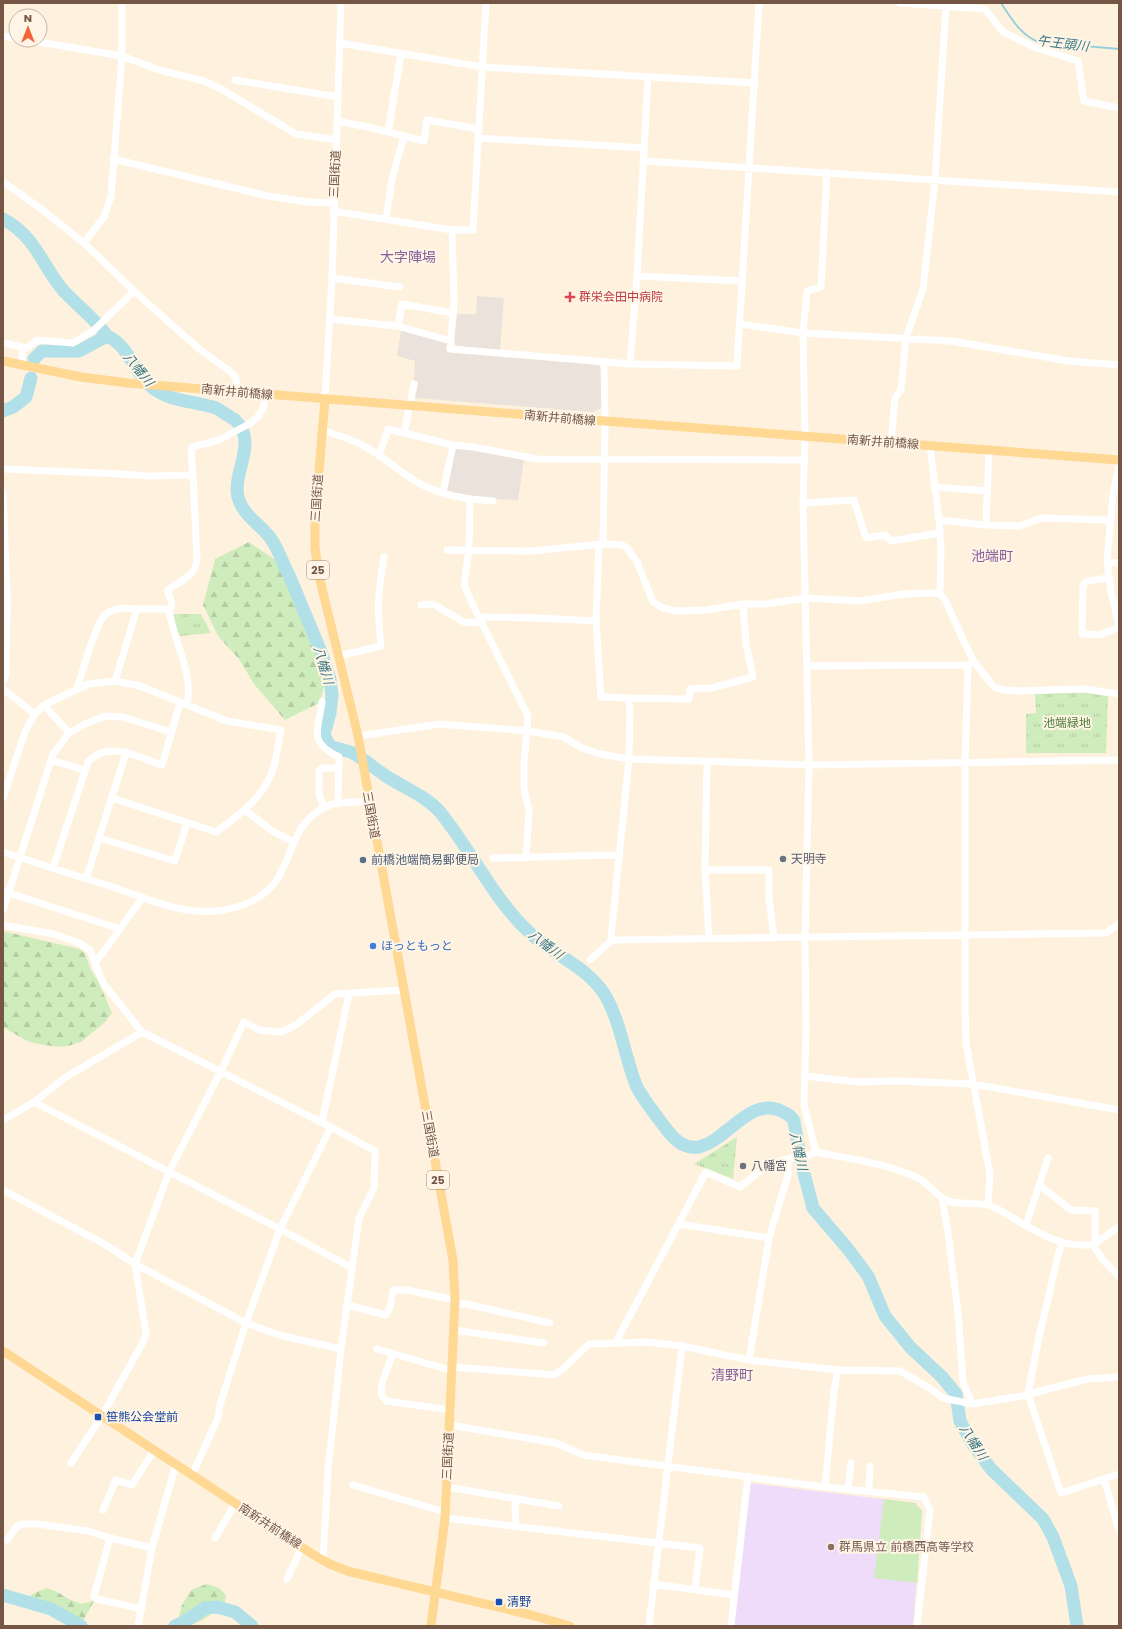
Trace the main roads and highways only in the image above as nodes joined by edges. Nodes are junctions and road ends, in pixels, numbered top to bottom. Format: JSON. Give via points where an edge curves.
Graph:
{"nodes":[{"id":1,"x":3,"y":361,"type":"edge"},
{"id":2,"x":325,"y":399,"type":"junction"},
{"id":3,"x":1119,"y":460,"type":"edge"},
{"id":4,"x":3,"y":1352,"type":"edge"},
{"id":5,"x":436,"y":1593,"type":"junction"},
{"id":6,"x":431,"y":1626,"type":"edge"},
{"id":7,"x":570,"y":1626,"type":"edge"}],
"edges":[{"from":1,"to":2,"type":"main road","name":"南新井前橋線","via":[[128,383]]},
{"from":2,"to":3,"type":"main road","name":"南新井前橋線"},
{"from":2,"to":5,"type":"main road","name":"三国街道","number":"25","via":[[315,520],[319,576],[358,736],[453,1260],[455,1302],[451,1410],[445,1515]]},
{"from":4,"to":5,"type":"main road","name":"南新井前橋線","via":[[323,1561],[347,1571]]},
{"from":5,"to":6,"type":"main road","name":"三国街道","number":"25"},
{"from":5,"to":7,"type":"main road","name":"南新井前橋線"}]}
